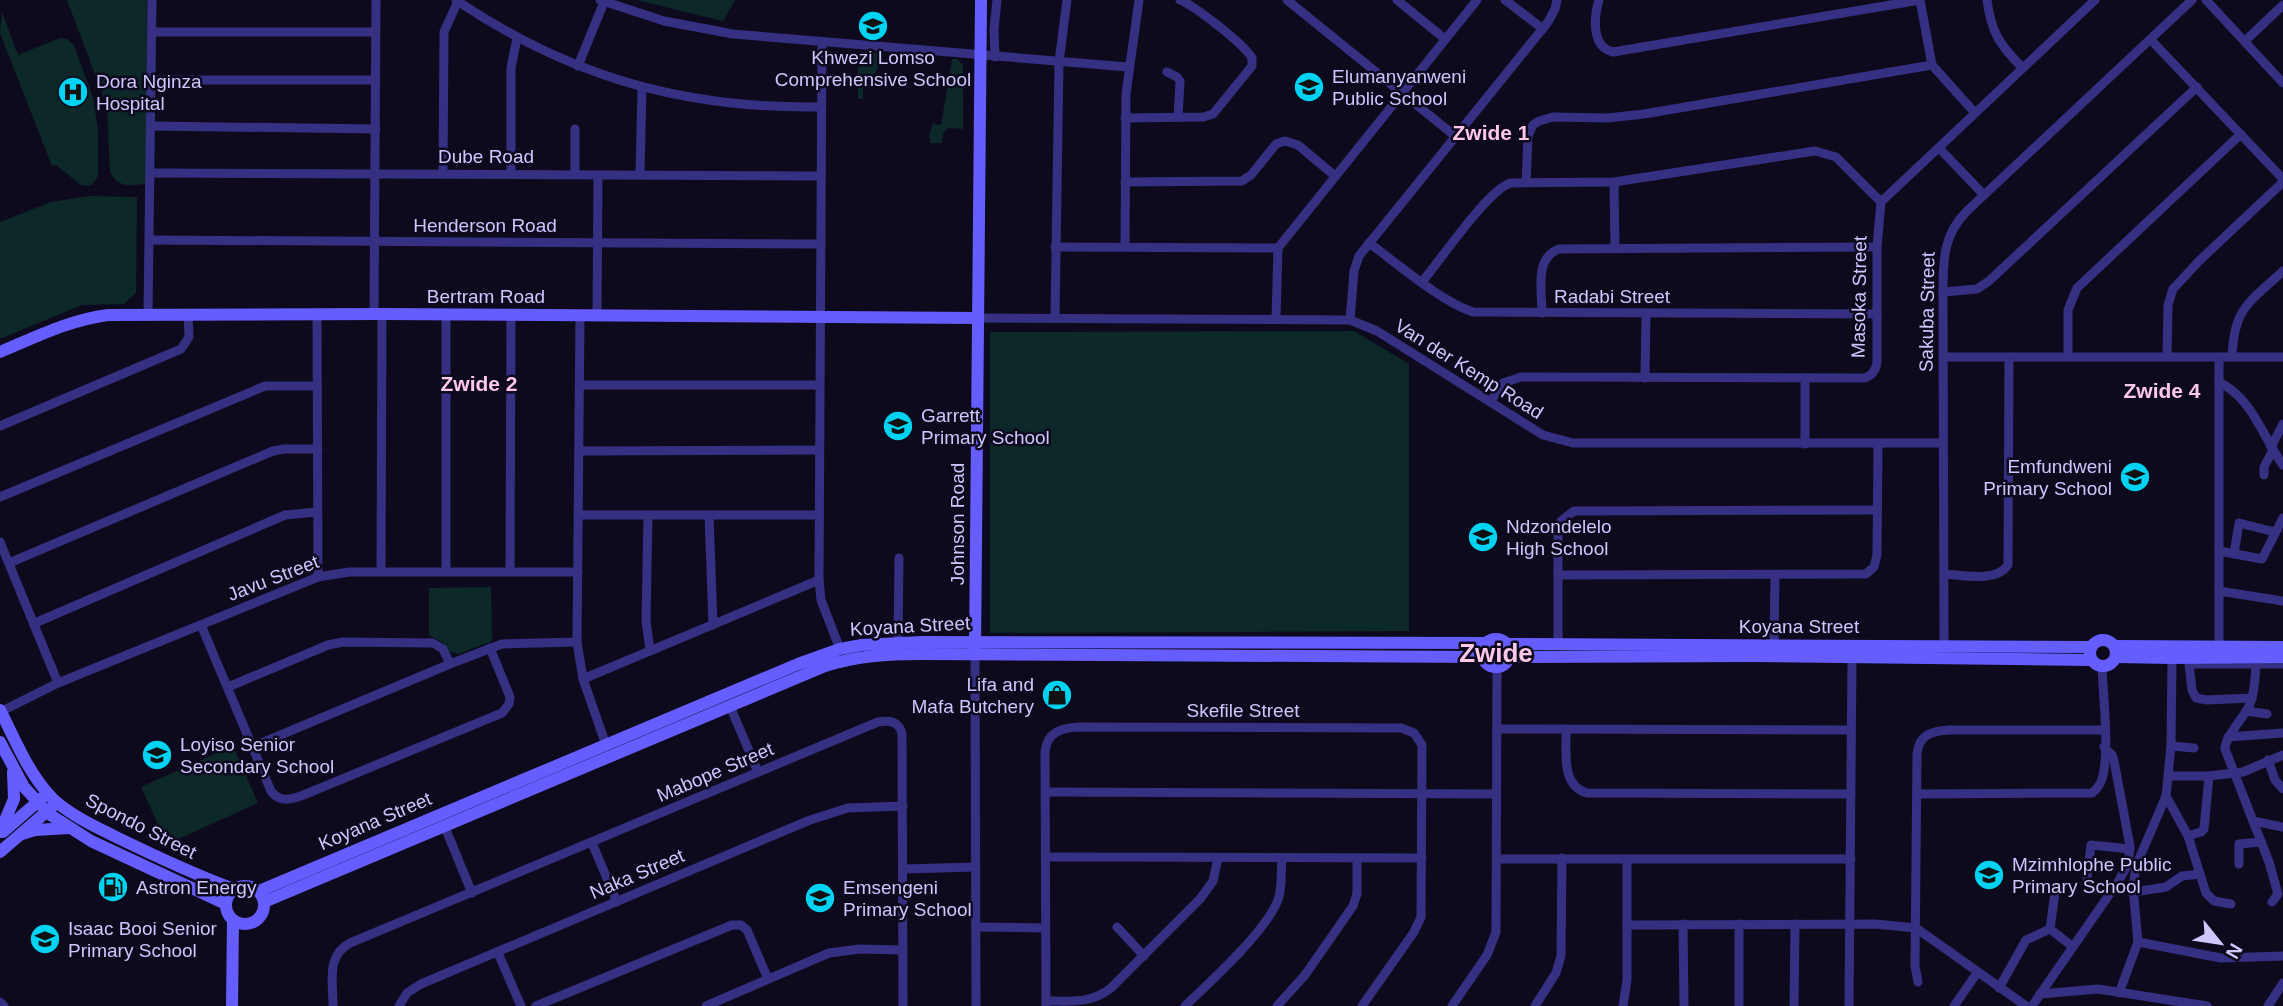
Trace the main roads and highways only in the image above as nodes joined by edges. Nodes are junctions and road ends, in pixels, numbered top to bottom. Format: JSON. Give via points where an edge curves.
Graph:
{"nodes":[{"id":1,"x":981,"y":0,"type":"edge"},
{"id":2,"x":978,"y":318,"type":"junction"},
{"id":3,"x":0,"y":352,"type":"edge"},
{"id":4,"x":975,"y":642,"type":"junction"},
{"id":5,"x":1486,"y":643,"type":"junction"},
{"id":6,"x":2283,"y":647,"type":"edge"},
{"id":7,"x":1508,"y":651,"type":"junction"},
{"id":8,"x":2115,"y":651,"type":"junction"},
{"id":9,"x":975,"y":656,"type":"junction"},
{"id":10,"x":1482,"y":657,"type":"junction"},
{"id":11,"x":2283,"y":657,"type":"edge"},
{"id":12,"x":2095,"y":658,"type":"junction"},
{"id":13,"x":0,"y":711,"type":"edge"},
{"id":14,"x":0,"y":742,"type":"edge"},
{"id":15,"x":12,"y":768,"type":"junction"},
{"id":16,"x":53,"y":798,"type":"junction"},
{"id":17,"x":41,"y":807,"type":"junction"},
{"id":18,"x":70,"y":828,"type":"junction"},
{"id":19,"x":0,"y":834,"type":"edge"},
{"id":20,"x":21,"y":834,"type":"junction"},
{"id":21,"x":0,"y":852,"type":"edge"},
{"id":22,"x":234,"y":889,"type":"junction"},
{"id":23,"x":261,"y":896,"type":"junction"},
{"id":24,"x":226,"y":904,"type":"junction"},
{"id":25,"x":233,"y":920,"type":"junction"},
{"id":26,"x":232,"y":1006,"type":"edge"}],
"edges":[{"from":1,"to":2,"type":"main road","name":"Johnson Road"},
{"from":2,"to":3,"type":"main road","name":"Bertram Road","via":[[317,314],[88,318]]},
{"from":2,"to":4,"type":"main road","name":"Johnson Road"},
{"from":4,"to":5,"type":"main road","name":"Koyana Street"},
{"from":4,"to":9,"type":"main road","name":"Johnson Road"},
{"from":4,"to":23,"type":"main road","name":"Koyana Street","via":[[840,649]]},
{"from":5,"to":7,"type":"main road","name":"Koyana Street","via":[[1494,639]]},
{"from":5,"to":10,"type":"main road"},
{"from":6,"to":8,"type":"main road","name":"Koyana Street"},
{"from":7,"to":10,"type":"main road","via":[[1505,664],[1497,668]]},
{"from":7,"to":12,"type":"main road","name":"Koyana Street"},
{"from":7,"to":12,"type":"main road","name":"Koyana Street","via":[[1558,645],[1944,645]]},
{"from":8,"to":11,"type":"main road","name":"Koyana Street","via":[[2171,661]]},
{"from":8,"to":12,"type":"main road","via":[[2111,664]]},
{"from":8,"to":12,"type":"main road","name":"Koyana Street","via":[[2102,640]]},
{"from":9,"to":10,"type":"main road","name":"Koyana Street"},
{"from":9,"to":23,"type":"main road","name":"Koyana Street","via":[[890,654],[825,666]]},
{"from":13,"to":16,"type":"main road","name":"Spondo Street","via":[[22,756]]},
{"from":14,"to":15,"type":"main road","name":"Spondo Street"},
{"from":15,"to":17,"type":"main road","name":"Spondo Street"},
{"from":15,"to":19,"type":"main road","via":[[13,799]]},
{"from":16,"to":17,"type":"main road"},
{"from":16,"to":22,"type":"main road","name":"Spondo Street","via":[[86,822]]},
{"from":17,"to":18,"type":"main road","name":"Spondo Street"},
{"from":17,"to":19,"type":"main road"},
{"from":17,"to":20,"type":"main road"},
{"from":18,"to":20,"type":"main road"},
{"from":18,"to":24,"type":"main road","name":"Spondo Street"},
{"from":20,"to":21,"type":"main road"},
{"from":22,"to":23,"type":"main road","via":[[247,885]]},
{"from":22,"to":24,"type":"main road"},
{"from":23,"to":25,"type":"main road","via":[[264,911],[255,921]]},
{"from":24,"to":25,"type":"main road"},
{"from":25,"to":26,"type":"main road"}]}
